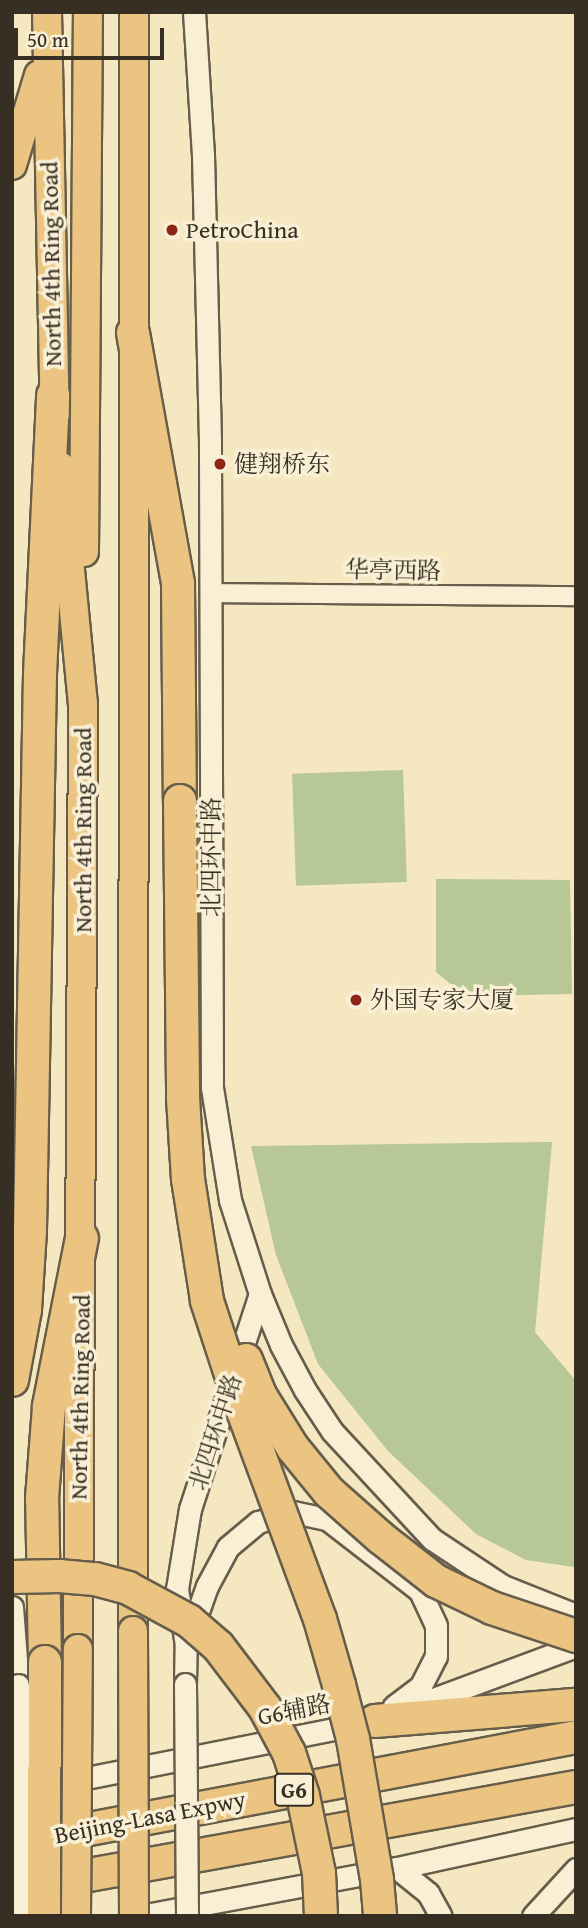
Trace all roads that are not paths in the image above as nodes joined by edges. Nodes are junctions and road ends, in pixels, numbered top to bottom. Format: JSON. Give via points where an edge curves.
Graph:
{"nodes":[{"id":1,"x":47,"y":12,"type":"edge"},
{"id":2,"x":88,"y":12,"type":"edge"},
{"id":3,"x":134,"y":12,"type":"edge"},
{"id":4,"x":194,"y":12,"type":"edge"},
{"id":5,"x":47,"y":49,"type":"junction"},
{"id":6,"x":12,"y":165,"type":"edge"},
{"id":7,"x":133,"y":332,"type":"junction"},
{"id":8,"x":53,"y":395,"type":"junction"},
{"id":9,"x":211,"y":593,"type":"junction"},
{"id":10,"x":576,"y":596,"type":"edge"},
{"id":11,"x":83,"y":704,"type":"junction"},
{"id":12,"x":183,"y":1098,"type":"junction"},
{"id":13,"x":82,"y":1238,"type":"junction"},
{"id":14,"x":260,"y":1294,"type":"junction"},
{"id":15,"x":12,"y":1380,"type":"edge"},
{"id":16,"x":12,"y":1577,"type":"edge"},
{"id":17,"x":576,"y":1615,"type":"edge"},
{"id":18,"x":13,"y":1616,"type":"edge"},
{"id":19,"x":576,"y":1636,"type":"edge"},
{"id":20,"x":186,"y":1646,"type":"junction"},
{"id":21,"x":576,"y":1646,"type":"edge"},
{"id":22,"x":576,"y":1704,"type":"edge"},
{"id":23,"x":376,"y":1721,"type":"junction"},
{"id":24,"x":576,"y":1737,"type":"edge"},
{"id":25,"x":576,"y":1787,"type":"edge"},
{"id":26,"x":12,"y":1792,"type":"edge"},
{"id":27,"x":576,"y":1829,"type":"edge"},
{"id":28,"x":12,"y":1843,"type":"edge"},
{"id":29,"x":397,"y":1868,"type":"junction"},
{"id":30,"x":576,"y":1869,"type":"edge"},
{"id":31,"x":12,"y":1889,"type":"edge"},
{"id":32,"x":18,"y":1916,"type":"edge"},
{"id":33,"x":44,"y":1916,"type":"edge"},
{"id":34,"x":76,"y":1916,"type":"edge"},
{"id":35,"x":134,"y":1916,"type":"edge"},
{"id":36,"x":140,"y":1916,"type":"edge"},
{"id":37,"x":187,"y":1916,"type":"edge"},
{"id":38,"x":321,"y":1916,"type":"edge"},
{"id":39,"x":380,"y":1916,"type":"edge"},
{"id":40,"x":441,"y":1916,"type":"edge"},
{"id":41,"x":533,"y":1916,"type":"edge"}],
"edges":[{"from":1,"to":5,"type":"highway","name":"North 4th Ring Road"},
{"from":2,"to":11,"type":"highway"},
{"from":3,"to":7,"type":"highway","name":"North 4th Ring Road"},
{"from":4,"to":9,"type":"street","name":"北四环中路","via":[[203,155]]},
{"from":5,"to":6,"type":"highway"},
{"from":5,"to":8,"type":"highway","name":"North 4th Ring Road"},
{"from":7,"to":12,"type":"highway","bridge":true,"via":[[178,584]]},
{"from":7,"to":35,"type":"highway","name":"North 4th Ring Road","bridge":true},
{"from":8,"to":11,"type":"highway","name":"North 4th Ring Road"},
{"from":8,"to":15,"type":"highway","via":[[37,813],[30,1230],[25,1310]]},
{"from":9,"to":10,"type":"street","name":"华亭西路"},
{"from":9,"to":14,"type":"street","name":"北四环中路","via":[[212,1088],[230,1200]]},
{"from":11,"to":13,"type":"highway","name":"North 4th Ring Road"},
{"from":12,"to":19,"type":"highway","bridge":true,"via":[[208,1241],[227,1313],[260,1395],[293,1448],[330,1492],[436,1581],[492,1608]]},
{"from":12,"to":39,"type":"highway","bridge":true,"via":[[188,1179],[207,1301],[335,1672],[353,1739]]},
{"from":13,"to":33,"type":"highway","bridge":true,"via":[[49,1406],[42,1498]]},
{"from":13,"to":34,"type":"highway","name":"North 4th Ring Road","bridge":true},
{"from":14,"to":17,"type":"street","via":[[281,1345],[332,1431],[432,1539],[503,1586]]},
{"from":14,"to":20,"type":"street","name":"北四环中路","via":[[190,1509],[177,1589]]},
{"from":16,"to":38,"type":"highway","bridge":true,"via":[[94,1579],[128,1588],[189,1621],[218,1646],[265,1708],[289,1753],[319,1873]]},
{"from":18,"to":32,"type":"street","bridge":true,"via":[[18,1685]]},
{"from":20,"to":23,"type":"street","via":[[207,1586],[228,1547],[258,1522],[293,1512],[327,1519],[420,1591],[436,1626],[436,1656],[421,1686]]},
{"from":20,"to":37,"type":"street","name":"北四环中路","bridge":true},
{"from":21,"to":23,"type":"street","name":"G6辅路"},
{"from":22,"to":23,"type":"highway"},
{"from":23,"to":26,"type":"street","name":"G6辅路"},
{"from":24,"to":28,"type":"highway","name":"Beijing-Lasa Expwy","number":"G6"},
{"from":25,"to":31,"type":"highway","name":"Beijing-Lasa Expwy","number":"G6"},
{"from":27,"to":29,"type":"street"},
{"from":29,"to":36,"type":"street"},
{"from":29,"to":40,"type":"street","via":[[428,1893]]},
{"from":30,"to":41,"type":"street"}]}
